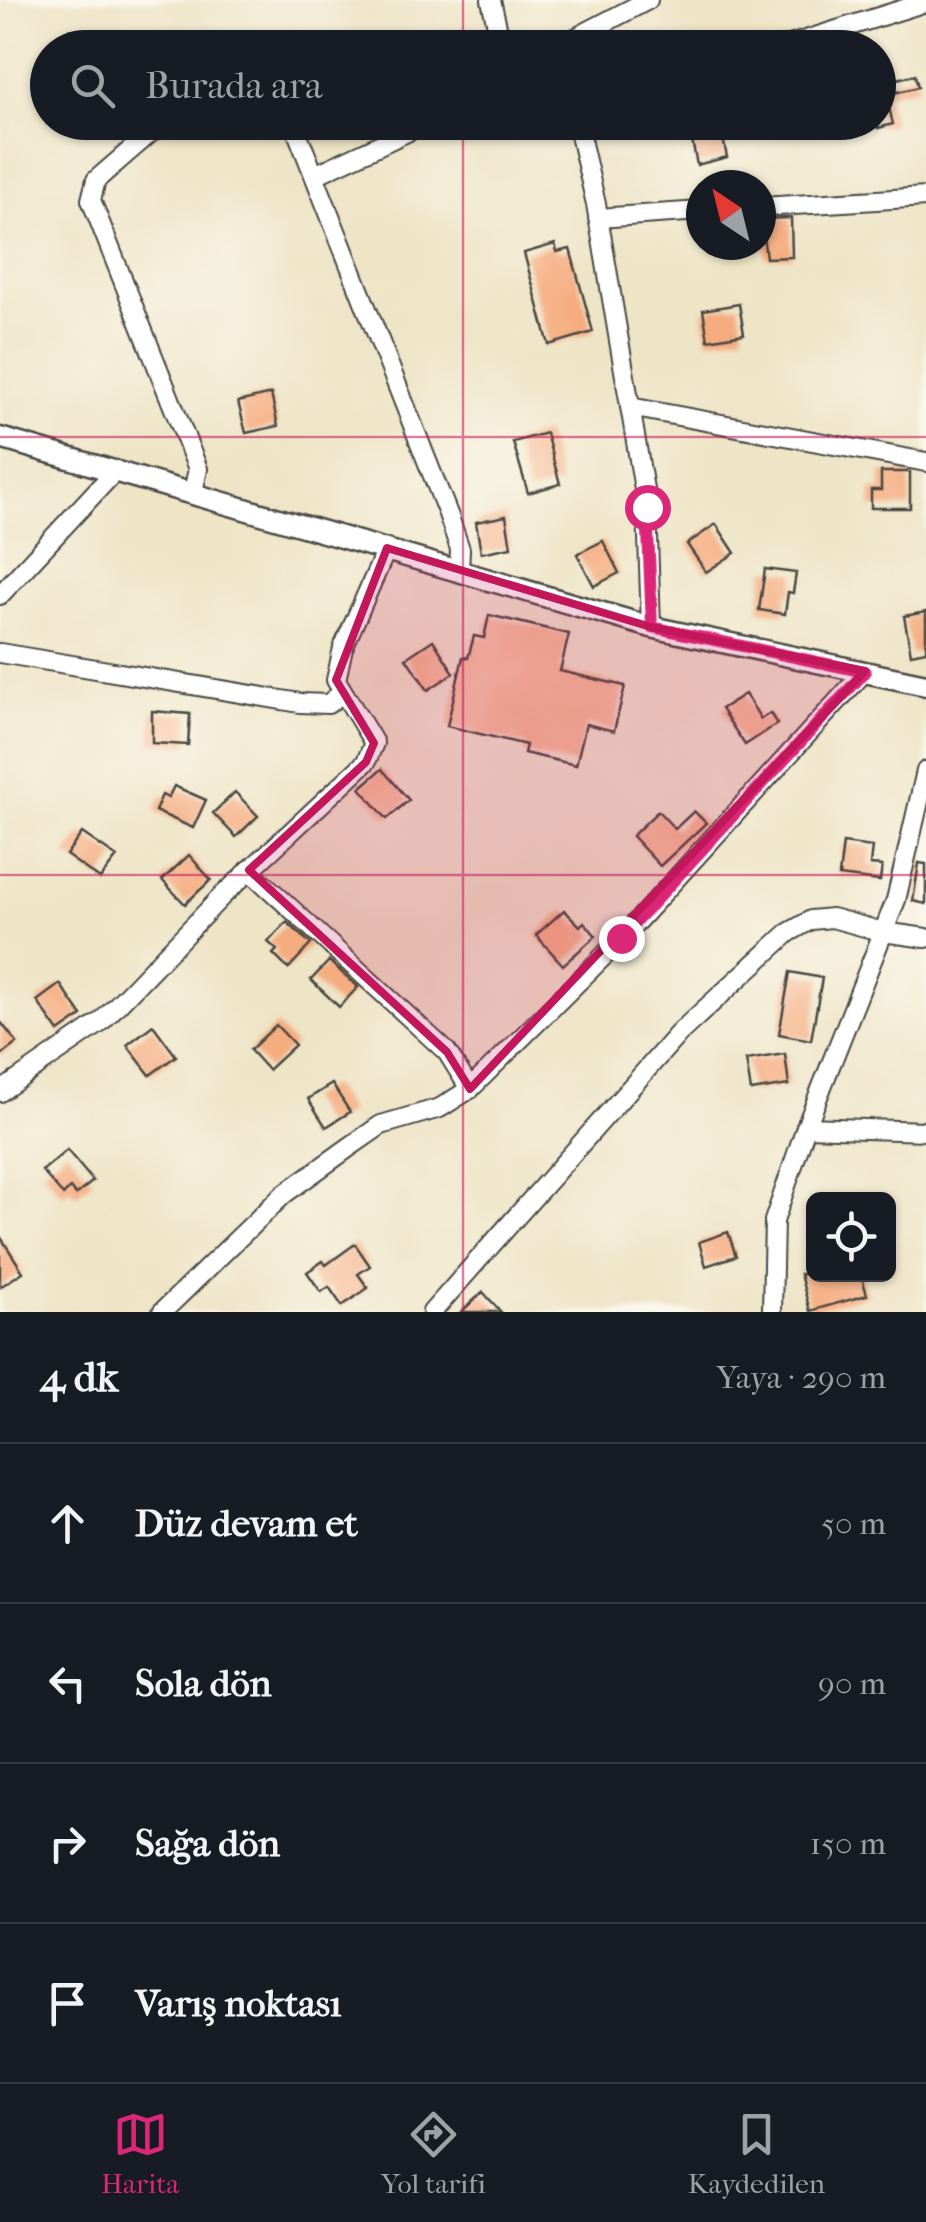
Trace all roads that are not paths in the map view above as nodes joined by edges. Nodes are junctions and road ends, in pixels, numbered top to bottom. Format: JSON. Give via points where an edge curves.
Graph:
{"nodes":[{"id":1,"x":491,"y":0,"type":"edge"},
{"id":2,"x":648,"y":0,"type":"edge"},
{"id":3,"x":926,"y":2,"type":"edge"},
{"id":4,"x":498,"y":30,"type":"edge"},
{"id":5,"x":591,"y":30,"type":"edge"},
{"id":6,"x":837,"y":30,"type":"edge"},
{"id":7,"x":142,"y":140,"type":"edge"},
{"id":8,"x":300,"y":140,"type":"edge"},
{"id":9,"x":390,"y":140,"type":"edge"},
{"id":10,"x":581,"y":140,"type":"edge"},
{"id":11,"x":315,"y":176,"type":"junction"},
{"id":12,"x":926,"y":196,"type":"edge"},
{"id":13,"x":776,"y":206,"type":"edge"},
{"id":14,"x":686,"y":212,"type":"edge"},
{"id":15,"x":598,"y":218,"type":"junction"},
{"id":16,"x":630,"y":406,"type":"junction"},
{"id":17,"x":0,"y":438,"type":"edge"},
{"id":18,"x":926,"y":462,"type":"edge"},
{"id":19,"x":116,"y":470,"type":"junction"},
{"id":20,"x":193,"y":492,"type":"junction"},
{"id":21,"x":387,"y":548,"type":"junction"},
{"id":22,"x":460,"y":571,"type":"junction"},
{"id":23,"x":0,"y":594,"type":"edge"},
{"id":24,"x":652,"y":627,"type":"junction"},
{"id":25,"x":0,"y":654,"type":"edge"},
{"id":26,"x":865,"y":672,"type":"junction"},
{"id":27,"x":926,"y":685,"type":"edge"},
{"id":28,"x":342,"y":693,"type":"junction"},
{"id":29,"x":926,"y":772,"type":"edge"},
{"id":30,"x":249,"y":870,"type":"junction"},
{"id":31,"x":883,"y":932,"type":"junction"},
{"id":32,"x":926,"y":938,"type":"edge"},
{"id":33,"x":470,"y":1089,"type":"junction"},
{"id":34,"x":0,"y":1092,"type":"edge"},
{"id":35,"x":806,"y":1127,"type":"junction"},
{"id":36,"x":926,"y":1131,"type":"edge"},
{"id":37,"x":162,"y":1312,"type":"edge"},
{"id":38,"x":432,"y":1312,"type":"edge"},
{"id":39,"x":772,"y":1312,"type":"edge"}],
"edges":[{"from":1,"to":4,"type":"street"},
{"from":2,"to":5,"type":"street"},
{"from":3,"to":6,"type":"street"},
{"from":7,"to":20,"type":"street","via":[[101,174],[91,200],[198,469]]},
{"from":8,"to":11,"type":"street"},
{"from":9,"to":11,"type":"street"},
{"from":10,"to":15,"type":"street"},
{"from":11,"to":22,"type":"street","via":[[448,514]]},
{"from":12,"to":13,"type":"street"},
{"from":14,"to":15,"type":"street"},
{"from":15,"to":16,"type":"street"},
{"from":16,"to":18,"type":"street"},
{"from":16,"to":24,"type":"street","via":[[647,507]]},
{"from":17,"to":19,"type":"street"},
{"from":19,"to":20,"type":"street"},
{"from":19,"to":23,"type":"street"},
{"from":20,"to":21,"type":"street"},
{"from":21,"to":22,"type":"street"},
{"from":21,"to":28,"type":"street","via":[[343,648],[336,680]]},
{"from":22,"to":24,"type":"street"},
{"from":24,"to":26,"type":"street"},
{"from":25,"to":28,"type":"street","via":[[300,703],[328,704]]},
{"from":26,"to":27,"type":"street"},
{"from":26,"to":33,"type":"street","via":[[621,938]]},
{"from":28,"to":30,"type":"street","via":[[374,743],[366,762]]},
{"from":29,"to":31,"type":"street"},
{"from":30,"to":33,"type":"street","via":[[447,1052]]},
{"from":30,"to":34,"type":"street","via":[[100,1024]]},
{"from":31,"to":32,"type":"street"},
{"from":31,"to":35,"type":"street"},
{"from":31,"to":38,"type":"street","via":[[832,918],[788,933],[680,1034]]},
{"from":33,"to":37,"type":"street","via":[[440,1108],[381,1125],[284,1194]]},
{"from":35,"to":36,"type":"street"},
{"from":35,"to":39,"type":"street","via":[[774,1221]]}]}
